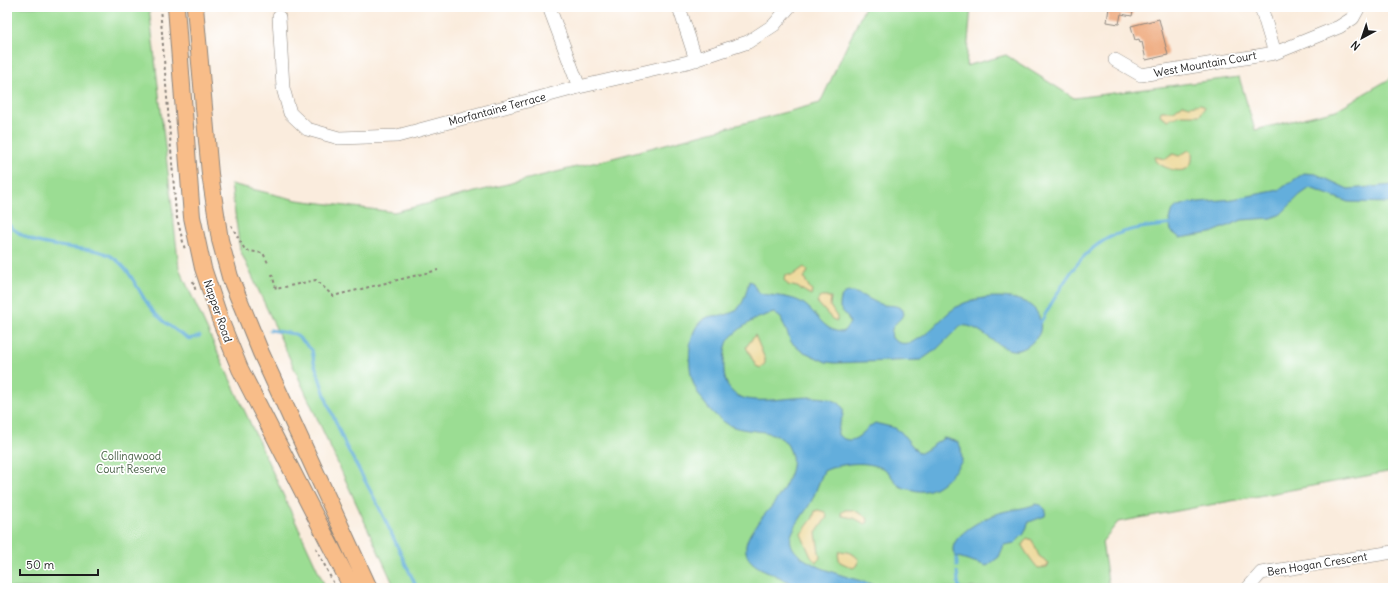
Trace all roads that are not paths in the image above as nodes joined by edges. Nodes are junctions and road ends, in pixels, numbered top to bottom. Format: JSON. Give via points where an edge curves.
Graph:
{"nodes":[{"id":1,"x":176,"y":7,"type":"edge"},
{"id":2,"x":195,"y":7,"type":"edge"},
{"id":3,"x":549,"y":7,"type":"edge"},
{"id":4,"x":679,"y":7,"type":"edge"},
{"id":5,"x":789,"y":7,"type":"edge"},
{"id":6,"x":1262,"y":7,"type":"edge"},
{"id":7,"x":1359,"y":7,"type":"edge"},
{"id":8,"x":279,"y":17,"type":"dead end"},
{"id":9,"x":1275,"y":53,"type":"junction"},
{"id":10,"x":696,"y":60,"type":"junction"},
{"id":11,"x":1115,"y":60,"type":"dead end"},
{"id":12,"x":579,"y":87,"type":"junction"},
{"id":13,"x":1393,"y":552,"type":"edge"},
{"id":14,"x":352,"y":588,"type":"edge"},
{"id":15,"x":369,"y":588,"type":"edge"},
{"id":16,"x":1248,"y":588,"type":"edge"}],
"edges":[{"from":1,"to":14,"type":"main road","name":"Napper Road","via":[[192,217],[203,268],[231,350]]},
{"from":2,"to":15,"type":"main road","name":"Napper Road","via":[[210,174],[220,240],[230,277],[258,346]]},
{"from":3,"to":12,"type":"street"},
{"from":4,"to":10,"type":"street"},
{"from":5,"to":10,"type":"street","name":"Morfantaine Terrace","via":[[774,26],[748,42]]},
{"from":6,"to":9,"type":"street"},
{"from":7,"to":9,"type":"street","name":"West Mountain Court","via":[[1353,18],[1339,27]]},
{"from":8,"to":12,"type":"street","name":"Morfantaine Terrace","via":[[283,88],[290,113],[307,129],[339,138],[396,136]]},
{"from":9,"to":11,"type":"street","name":"West Mountain Court","via":[[1141,75]]},
{"from":10,"to":12,"type":"street","name":"Morfantaine Terrace"},
{"from":13,"to":16,"type":"street","name":"Ben Hogan Crescent","via":[[1261,573]]}]}
